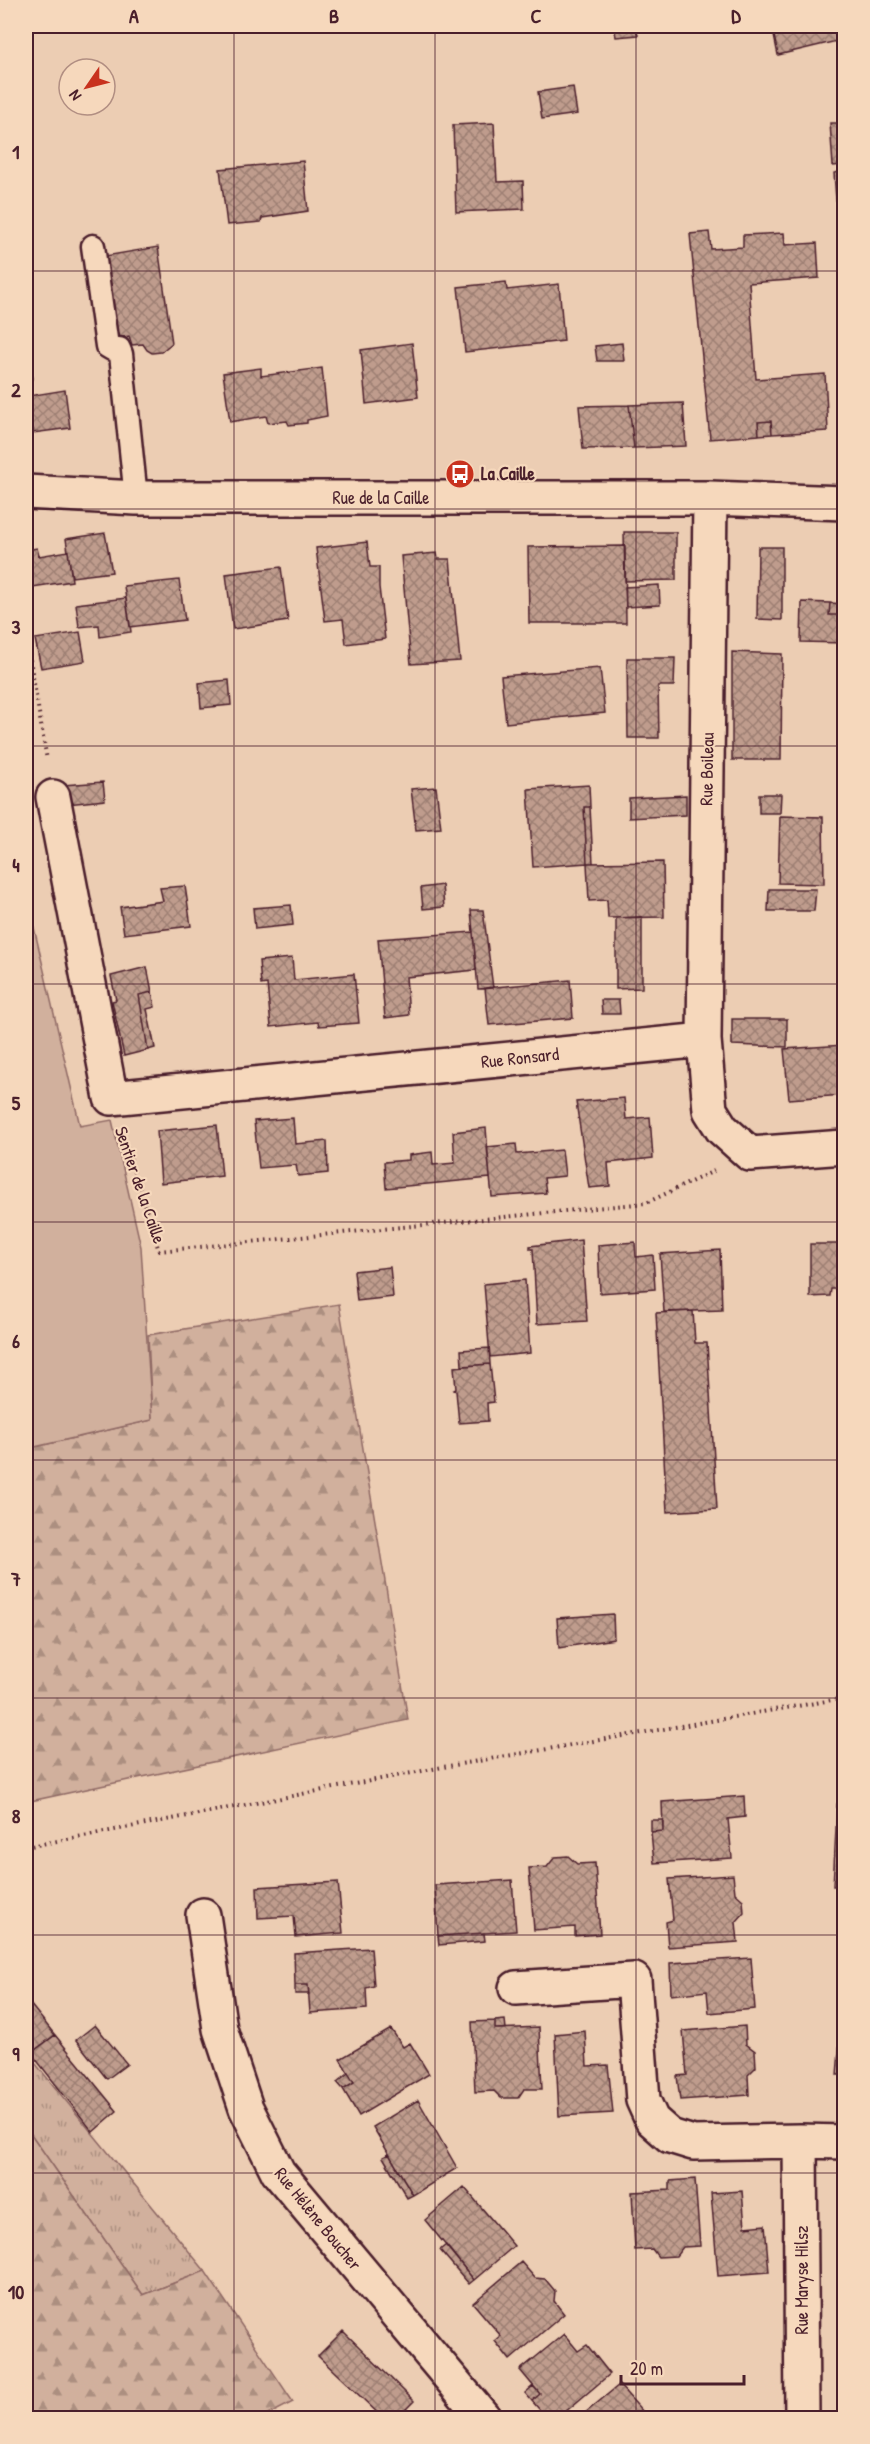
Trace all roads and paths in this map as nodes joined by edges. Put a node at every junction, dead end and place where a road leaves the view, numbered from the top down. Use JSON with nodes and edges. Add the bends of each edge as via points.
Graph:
{"nodes":[{"id":1,"x":93,"y":246,"type":"dead end"},
{"id":2,"x":26,"y":492,"type":"edge"},
{"id":3,"x":136,"y":498,"type":"junction"},
{"id":4,"x":710,"y":498,"type":"junction"},
{"id":5,"x":844,"y":503,"type":"edge"},
{"id":6,"x":26,"y":636,"type":"edge"},
{"id":7,"x":53,"y":796,"type":"joint"},
{"id":8,"x":705,"y":1040,"type":"junction"},
{"id":9,"x":111,"y":1098,"type":"junction"},
{"id":10,"x":844,"y":1147,"type":"edge"},
{"id":11,"x":750,"y":1154,"type":"junction"},
{"id":12,"x":844,"y":1698,"type":"edge"},
{"id":13,"x":26,"y":1847,"type":"edge"},
{"id":14,"x":202,"y":1915,"type":"dead end"},
{"id":15,"x":516,"y":1988,"type":"dead end"},
{"id":16,"x":800,"y":2141,"type":"junction"},
{"id":17,"x":844,"y":2142,"type":"edge"},
{"id":18,"x":484,"y":2418,"type":"edge"},
{"id":19,"x":802,"y":2418,"type":"edge"}],
"edges":[{"from":1,"to":3,"type":"lane","via":[[107,346],[122,354]]},
{"from":2,"to":3,"type":"street","name":"Rue de la Caille"},
{"from":3,"to":4,"type":"street","name":"Rue de la Caille"},
{"from":4,"to":5,"type":"street","name":"Rue de la Caille"},
{"from":4,"to":8,"type":"street","name":"Rue Boileau"},
{"from":6,"to":7,"type":"path"},
{"from":7,"to":9,"type":"street"},
{"from":8,"to":9,"type":"street","name":"Rue Ronsard"},
{"from":8,"to":11,"type":"street","via":[[710,1110],[722,1129]]},
{"from":9,"to":11,"type":"path","name":"Sentier de la Caille","via":[[159,1251],[646,1203]]},
{"from":10,"to":11,"type":"street"},
{"from":12,"to":13,"type":"path"},
{"from":14,"to":18,"type":"street","name":"Rue Hélène Boucher","via":[[220,2029],[246,2108],[278,2172]]},
{"from":15,"to":16,"type":"street","via":[[634,1980],[643,2100],[652,2120],[670,2136],[693,2144]]},
{"from":16,"to":17,"type":"street"},
{"from":16,"to":19,"type":"street","name":"Rue Maryse Hilsz"}]}
